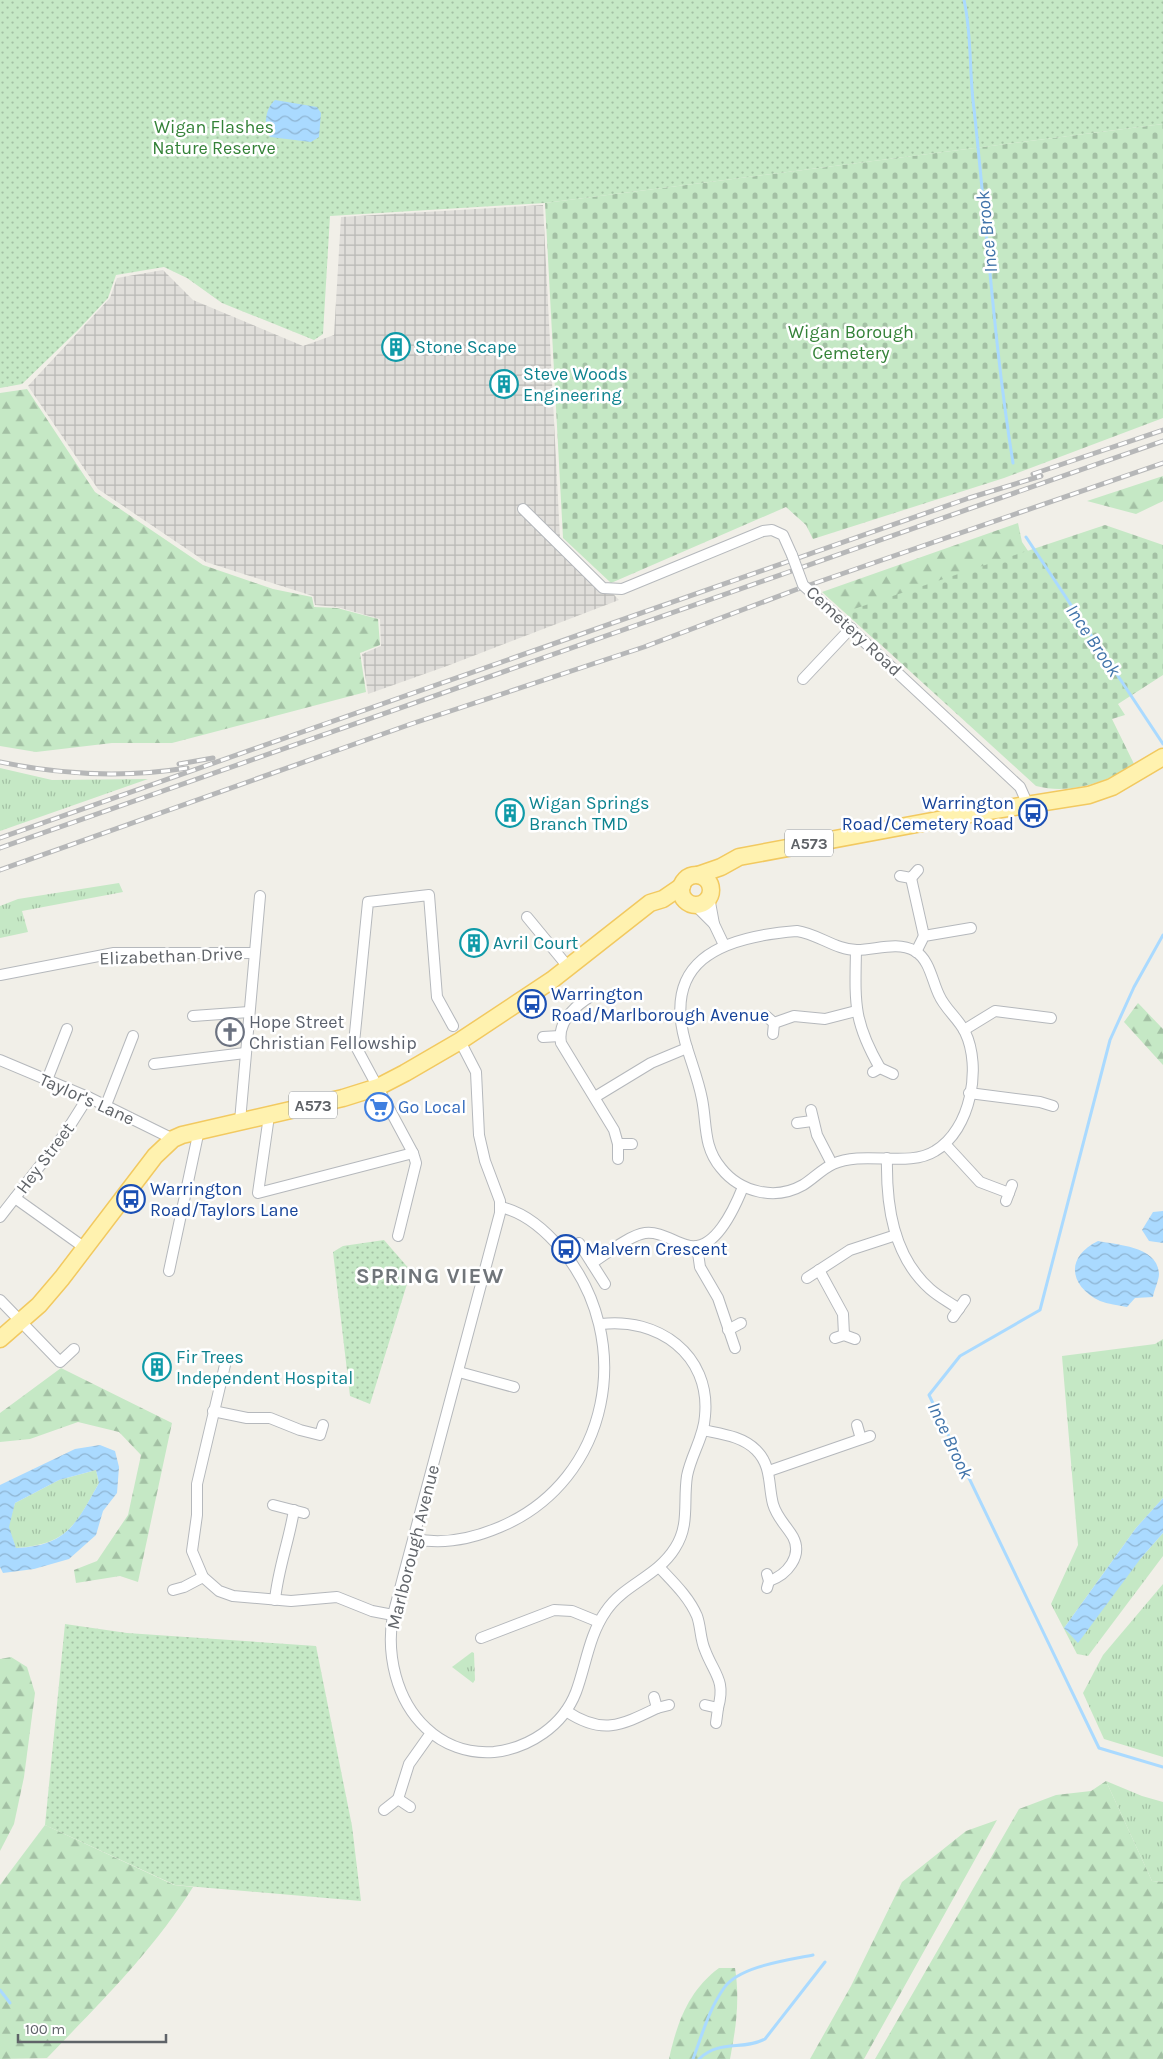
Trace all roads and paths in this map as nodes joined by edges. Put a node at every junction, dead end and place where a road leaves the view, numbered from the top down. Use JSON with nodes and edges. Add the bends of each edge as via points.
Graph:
{"nodes":[{"id":1,"x":523,"y":509,"type":"dead end"},
{"id":2,"x":851,"y":628,"type":"junction"},
{"id":3,"x":803,"y":679,"type":"dead end"},
{"id":4,"x":1163,"y":757,"type":"edge"},
{"id":5,"x":1028,"y":805,"type":"junction"},
{"id":6,"x":721,"y":867,"type":"junction"},
{"id":7,"x":900,"y":876,"type":"dead end"},
{"id":8,"x":696,"y":895,"type":"junction"},
{"id":9,"x":260,"y":896,"type":"dead end"},
{"id":10,"x":527,"y":917,"type":"dead end"},
{"id":11,"x":714,"y":924,"type":"junction"},
{"id":12,"x":970,"y":928,"type":"dead end"},
{"id":13,"x":924,"y":936,"type":"junction"},
{"id":14,"x":724,"y":945,"type":"junction"},
{"id":15,"x":856,"y":950,"type":"junction"},
{"id":16,"x":916,"y":952,"type":"junction"},
{"id":17,"x":254,"y":953,"type":"junction"},
{"id":18,"x":569,"y":968,"type":"junction"},
{"id":19,"x":0,"y":975,"type":"edge"},
{"id":20,"x":593,"y":995,"type":"dead end"},
{"id":21,"x":856,"y":1011,"type":"junction"},
{"id":22,"x":249,"y":1012,"type":"junction"},
{"id":23,"x":193,"y":1016,"type":"dead end"},
{"id":24,"x":1051,"y":1018,"type":"dead end"},
{"id":25,"x":452,"y":1019,"type":"dead end"},
{"id":26,"x":67,"y":1029,"type":"dead end"},
{"id":27,"x":964,"y":1030,"type":"junction"},
{"id":28,"x":773,"y":1034,"type":"dead end"},
{"id":29,"x":133,"y":1036,"type":"dead end"},
{"id":30,"x":560,"y":1036,"type":"junction"},
{"id":31,"x":543,"y":1037,"type":"dead end"},
{"id":32,"x":460,"y":1041,"type":"junction"},
{"id":33,"x":687,"y":1048,"type":"junction"},
{"id":34,"x":245,"y":1053,"type":"junction"},
{"id":35,"x":0,"y":1060,"type":"edge"},
{"id":36,"x":154,"y":1064,"type":"dead end"},
{"id":37,"x":893,"y":1074,"type":"dead end"},
{"id":38,"x":47,"y":1080,"type":"junction"},
{"id":39,"x":378,"y":1087,"type":"junction"},
{"id":40,"x":969,"y":1092,"type":"junction"},
{"id":41,"x":88,"y":1097,"type":"junction"},
{"id":42,"x":595,"y":1097,"type":"junction"},
{"id":43,"x":106,"y":1106,"type":"junction"},
{"id":44,"x":1053,"y":1106,"type":"dead end"},
{"id":45,"x":267,"y":1115,"type":"junction"},
{"id":46,"x":240,"y":1121,"type":"junction"},
{"id":47,"x":797,"y":1123,"type":"dead end"},
{"id":48,"x":199,"y":1130,"type":"junction"},
{"id":49,"x":173,"y":1139,"type":"junction"},
{"id":50,"x":618,"y":1144,"type":"junction"},
{"id":51,"x":632,"y":1144,"type":"dead end"},
{"id":52,"x":945,"y":1144,"type":"junction"},
{"id":53,"x":413,"y":1153,"type":"junction"},
{"id":54,"x":887,"y":1158,"type":"junction"},
{"id":55,"x":618,"y":1159,"type":"dead end"},
{"id":56,"x":832,"y":1164,"type":"junction"},
{"id":57,"x":743,"y":1187,"type":"junction"},
{"id":58,"x":1009,"y":1193,"type":"dead end"},
{"id":59,"x":15,"y":1198,"type":"junction"},
{"id":60,"x":500,"y":1207,"type":"junction"},
{"id":61,"x":0,"y":1217,"type":"edge"},
{"id":62,"x":896,"y":1235,"type":"junction"},
{"id":63,"x":398,"y":1236,"type":"dead end"},
{"id":64,"x":579,"y":1243,"type":"dead end"},
{"id":65,"x":696,"y":1246,"type":"junction"},
{"id":66,"x":85,"y":1248,"type":"junction"},
{"id":67,"x":592,"y":1263,"type":"junction"},
{"id":68,"x":819,"y":1270,"type":"junction"},
{"id":69,"x":169,"y":1271,"type":"dead end"},
{"id":70,"x":807,"y":1278,"type":"dead end"},
{"id":71,"x":605,"y":1284,"type":"dead end"},
{"id":72,"x":0,"y":1300,"type":"edge"},
{"id":73,"x":965,"y":1300,"type":"dead end"},
{"id":74,"x":21,"y":1322,"type":"junction"},
{"id":75,"x":741,"y":1323,"type":"dead end"},
{"id":76,"x":601,"y":1324,"type":"junction"},
{"id":77,"x":728,"y":1330,"type":"junction"},
{"id":78,"x":0,"y":1339,"type":"edge"},
{"id":79,"x":855,"y":1339,"type":"dead end"},
{"id":80,"x":735,"y":1348,"type":"dead end"},
{"id":81,"x":74,"y":1349,"type":"dead end"},
{"id":82,"x":225,"y":1365,"type":"dead end"},
{"id":83,"x":459,"y":1372,"type":"junction"},
{"id":84,"x":514,"y":1387,"type":"dead end"},
{"id":85,"x":213,"y":1411,"type":"junction"},
{"id":86,"x":857,"y":1425,"type":"dead end"},
{"id":87,"x":703,"y":1430,"type":"junction"},
{"id":88,"x":321,"y":1435,"type":"dead end"},
{"id":89,"x":768,"y":1471,"type":"junction"},
{"id":90,"x":273,"y":1505,"type":"dead end"},
{"id":91,"x":415,"y":1539,"type":"junction"},
{"id":92,"x":659,"y":1567,"type":"junction"},
{"id":93,"x":203,"y":1577,"type":"junction"},
{"id":94,"x":768,"y":1581,"type":"dead end"},
{"id":95,"x":173,"y":1590,"type":"dead end"},
{"id":96,"x":275,"y":1600,"type":"junction"},
{"id":97,"x":393,"y":1615,"type":"junction"},
{"id":98,"x":599,"y":1622,"type":"junction"},
{"id":99,"x":481,"y":1638,"type":"dead end"},
{"id":100,"x":654,"y":1697,"type":"dead end"},
{"id":101,"x":669,"y":1705,"type":"dead end"},
{"id":102,"x":705,"y":1705,"type":"dead end"},
{"id":103,"x":657,"y":1708,"type":"junction"},
{"id":104,"x":718,"y":1708,"type":"junction"},
{"id":105,"x":566,"y":1711,"type":"junction"},
{"id":106,"x":716,"y":1723,"type":"dead end"},
{"id":107,"x":431,"y":1733,"type":"junction"},
{"id":108,"x":398,"y":1799,"type":"junction"},
{"id":109,"x":410,"y":1807,"type":"dead end"},
{"id":110,"x":384,"y":1810,"type":"dead end"}],
"edges":[{"from":1,"to":2,"type":"street","name":"Cemetery Road","bridge":true,"via":[[603,588],[612,590],[622,590],[772,530],[783,535],[803,585]]},
{"from":2,"to":3,"type":"street"},
{"from":2,"to":5,"type":"street","name":"Cemetery Road","via":[[1020,787]]},
{"from":4,"to":5,"type":"main road","number":"A573","via":[[1112,787]]},
{"from":5,"to":6,"type":"main road","number":"A573","via":[[739,857]]},
{"from":6,"to":8,"type":"main road"},
{"from":6,"to":8,"type":"main road","number":"A573","via":[[690,876]]},
{"from":7,"to":13,"type":"street","via":[[914,874]]},
{"from":8,"to":11,"type":"street"},
{"from":8,"to":11,"type":"street"},
{"from":8,"to":18,"type":"main road","number":"A573","via":[[650,903]]},
{"from":9,"to":17,"type":"street"},
{"from":10,"to":18,"type":"street"},
{"from":11,"to":14,"type":"street"},
{"from":12,"to":13,"type":"street"},
{"from":13,"to":16,"type":"street"},
{"from":14,"to":15,"type":"street","via":[[769,933],[797,931]]},
{"from":14,"to":33,"type":"street","via":[[697,963],[684,986],[680,1016]]},
{"from":15,"to":16,"type":"street","via":[[894,947]]},
{"from":15,"to":21,"type":"street"},
{"from":16,"to":27,"type":"street","via":[[928,966],[939,996]]},
{"from":17,"to":19,"type":"street","name":"Elizabethan Drive","via":[[114,953]]},
{"from":17,"to":22,"type":"street"},
{"from":18,"to":32,"type":"main road","number":"A573"},
{"from":20,"to":30,"type":"street","via":[[578,998]]},
{"from":21,"to":28,"type":"street","via":[[825,1019],[794,1016],[770,1019]]},
{"from":21,"to":37,"type":"street","via":[[877,1070]]},
{"from":22,"to":23,"type":"street"},
{"from":22,"to":34,"type":"street"},
{"from":24,"to":27,"type":"street","via":[[1039,1011],[995,1011]]},
{"from":25,"to":39,"type":"street","via":[[437,997],[429,896],[368,902],[354,1043]]},
{"from":26,"to":38,"type":"street"},
{"from":27,"to":40,"type":"street","via":[[972,1061]]},
{"from":29,"to":43,"type":"street"},
{"from":30,"to":31,"type":"street"},
{"from":30,"to":42,"type":"street","via":[[561,1043]]},
{"from":32,"to":39,"type":"main road","number":"A573"},
{"from":32,"to":60,"type":"street","name":"Marlborough Avenue","via":[[476,1072],[479,1135]]},
{"from":33,"to":42,"type":"street","via":[[651,1063]]},
{"from":33,"to":57,"type":"street","via":[[703,1102],[709,1148],[721,1169]]},
{"from":34,"to":36,"type":"street"},
{"from":34,"to":46,"type":"street"},
{"from":35,"to":38,"type":"street","name":"Taylor's Lane"},
{"from":38,"to":41,"type":"street","name":"Taylor's Lane"},
{"from":39,"to":45,"type":"main road","number":"A573"},
{"from":39,"to":53,"type":"street"},
{"from":40,"to":44,"type":"street","via":[[1041,1098]]},
{"from":40,"to":52,"type":"street","via":[[961,1122]]},
{"from":41,"to":43,"type":"street","name":"Taylor's Lane"},
{"from":41,"to":59,"type":"street","name":"Hey Street"},
{"from":42,"to":50,"type":"street","via":[[614,1130]]},
{"from":43,"to":49,"type":"street","name":"Taylor's Lane"},
{"from":45,"to":46,"type":"main road","number":"A573"},
{"from":45,"to":53,"type":"street","via":[[258,1193]]},
{"from":46,"to":48,"type":"main road","number":"A573"},
{"from":47,"to":56,"type":"street","via":[[811,1116]]},
{"from":48,"to":49,"type":"main road","number":"A573"},
{"from":48,"to":69,"type":"street"},
{"from":49,"to":66,"type":"main road","number":"A573","via":[[154,1156]]},
{"from":50,"to":51,"type":"street"},
{"from":50,"to":55,"type":"street"},
{"from":52,"to":54,"type":"street","via":[[926,1155]]},
{"from":52,"to":58,"type":"street","via":[[980,1182]]},
{"from":53,"to":63,"type":"street","via":[[415,1171]]},
{"from":54,"to":56,"type":"street","via":[[857,1158]]},
{"from":54,"to":62,"type":"street","via":[[888,1195]]},
{"from":56,"to":57,"type":"street","via":[[788,1191],[775,1193]]},
{"from":57,"to":65,"type":"street","via":[[733,1212],[723,1226],[707,1241]]},
{"from":59,"to":61,"type":"street","name":"Hey Street"},
{"from":59,"to":66,"type":"street"},
{"from":60,"to":76,"type":"street","via":[[528,1219],[555,1242],[587,1285]]},
{"from":60,"to":83,"type":"street","name":"Marlborough Avenue"},
{"from":62,"to":68,"type":"street","via":[[850,1250]]},
{"from":62,"to":73,"type":"street","via":[[912,1270],[931,1290],[956,1313]]},
{"from":64,"to":67,"type":"street"},
{"from":65,"to":67,"type":"street","via":[[647,1232]]},
{"from":65,"to":77,"type":"street","via":[[700,1267],[718,1298]]},
{"from":66,"to":74,"type":"main road","number":"A573","via":[[51,1292]]},
{"from":67,"to":71,"type":"street"},
{"from":68,"to":70,"type":"street"},
{"from":68,"to":79,"type":"street","via":[[843,1314],[839,1337]]},
{"from":72,"to":74,"type":"street"},
{"from":74,"to":78,"type":"main road","number":"A573"},
{"from":74,"to":81,"type":"street","via":[[60,1362]]},
{"from":75,"to":77,"type":"street"},
{"from":76,"to":87,"type":"street","name":"Marlborough Avenue","via":[[644,1326],[670,1339],[686,1353],[698,1371],[705,1394]]},
{"from":76,"to":91,"type":"street","via":[[605,1361],[603,1394],[588,1444],[573,1469],[544,1501],[509,1523],[454,1541]]},
{"from":77,"to":80,"type":"street"},
{"from":82,"to":85,"type":"street"},
{"from":83,"to":84,"type":"street"},
{"from":83,"to":91,"type":"street","name":"Marlborough Avenue"},
{"from":85,"to":88,"type":"street","via":[[247,1418],[270,1418]]},
{"from":85,"to":93,"type":"street","via":[[196,1484],[197,1515],[192,1536],[194,1558]]},
{"from":86,"to":89,"type":"street","via":[[865,1438]]},
{"from":87,"to":89,"type":"street","via":[[749,1444],[762,1456]]},
{"from":87,"to":92,"type":"street","name":"Marlborough Avenue","via":[[687,1478],[684,1529],[675,1548]]},
{"from":89,"to":94,"type":"street","via":[[775,1511],[794,1538],[796,1550],[789,1567],[779,1577]]},
{"from":90,"to":96,"type":"street","via":[[299,1512],[278,1575]]},
{"from":91,"to":97,"type":"street","name":"Marlborough Avenue"},
{"from":92,"to":98,"type":"street","name":"Marlborough Avenue","via":[[618,1596]]},
{"from":92,"to":104,"type":"street","via":[[688,1599],[697,1617],[704,1649],[720,1680]]},
{"from":93,"to":95,"type":"street"},
{"from":93,"to":96,"type":"street","via":[[220,1591],[233,1596]]},
{"from":96,"to":97,"type":"street","via":[[337,1597],[364,1609]]},
{"from":97,"to":107,"type":"street","name":"Marlborough Avenue","via":[[390,1647],[395,1671],[409,1708]]},
{"from":98,"to":99,"type":"street","via":[[572,1611],[554,1610],[494,1638]]},
{"from":98,"to":105,"type":"street","name":"Marlborough Avenue","via":[[576,1693]]},
{"from":100,"to":103,"type":"street"},
{"from":101,"to":103,"type":"street"},
{"from":102,"to":104,"type":"street"},
{"from":103,"to":105,"type":"street","via":[[606,1726],[589,1724]]},
{"from":104,"to":106,"type":"street"},
{"from":105,"to":107,"type":"street","name":"Marlborough Avenue","via":[[541,1735],[498,1751],[463,1749],[447,1744]]},
{"from":107,"to":108,"type":"street","via":[[408,1764]]},
{"from":108,"to":109,"type":"street"},
{"from":108,"to":110,"type":"street"}]}
